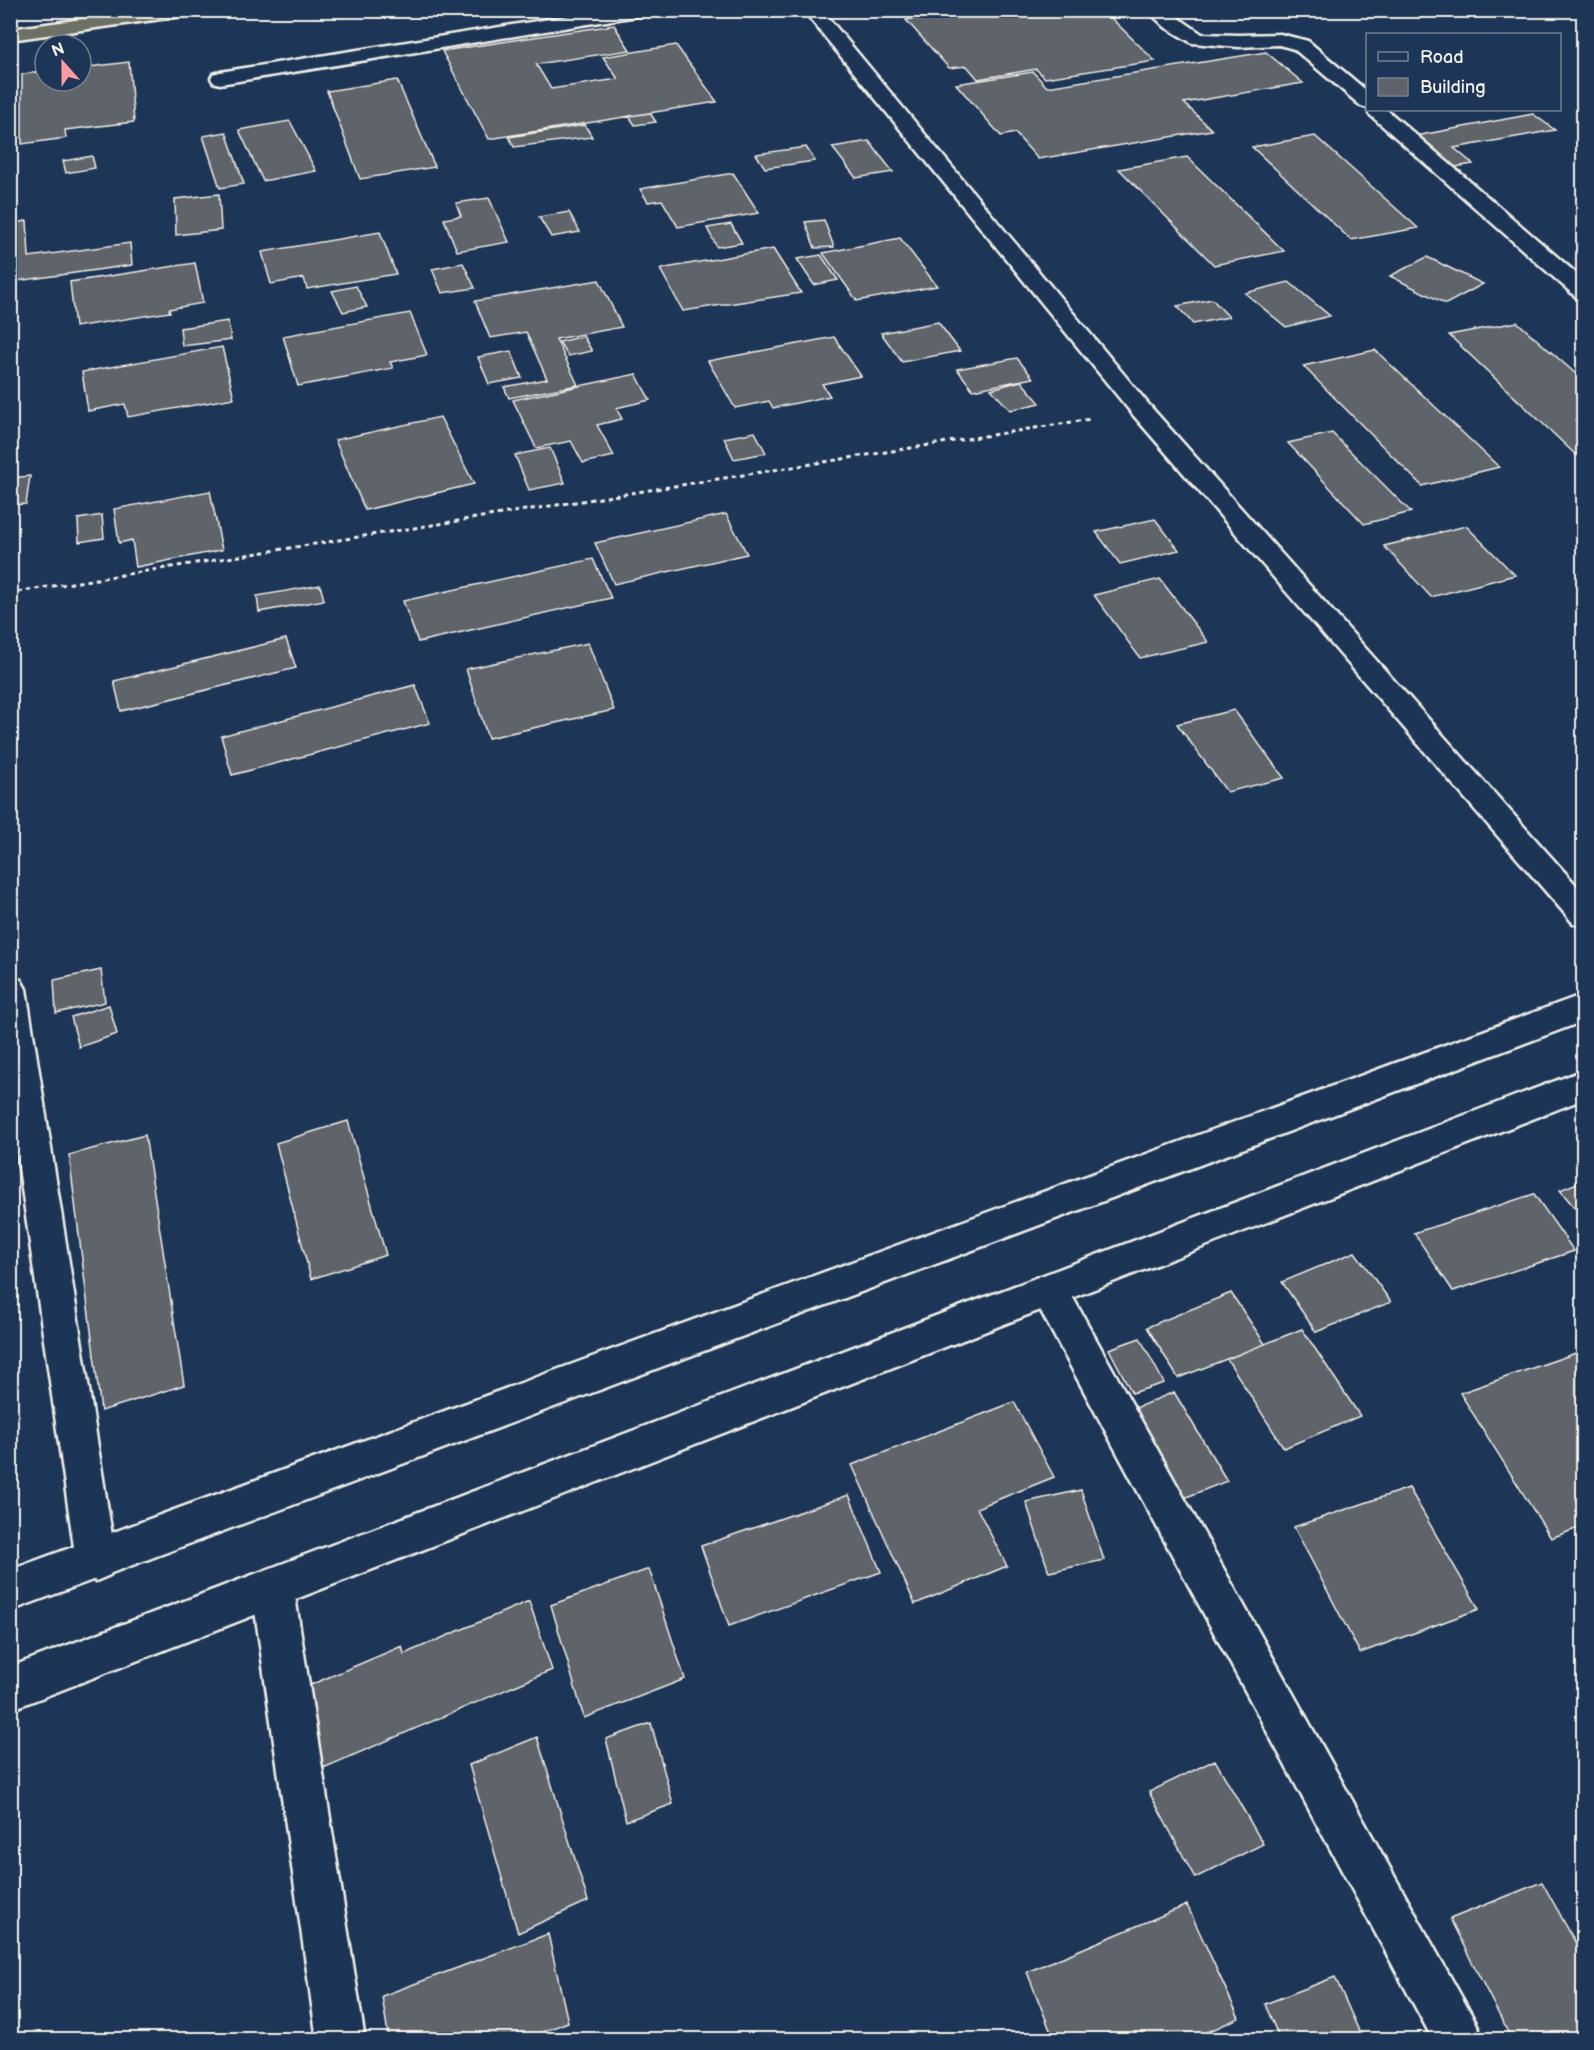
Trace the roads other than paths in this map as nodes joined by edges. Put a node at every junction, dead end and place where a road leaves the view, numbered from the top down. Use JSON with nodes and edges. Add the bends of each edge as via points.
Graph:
{"nodes":[{"id":1,"x":190,"y":10,"type":"edge"},
{"id":2,"x":643,"y":10,"type":"edge"},
{"id":3,"x":812,"y":10,"type":"edge"},
{"id":4,"x":1156,"y":10,"type":"edge"},
{"id":5,"x":10,"y":35,"type":"edge"},
{"id":6,"x":220,"y":78,"type":"dead end"},
{"id":7,"x":1366,"y":100,"type":"edge"},
{"id":8,"x":1377,"y":111,"type":"edge"},
{"id":9,"x":1584,"y":292,"type":"edge"},
{"id":10,"x":1584,"y":915,"type":"edge"},
{"id":11,"x":10,"y":989,"type":"edge"},
{"id":12,"x":1584,"y":1007,"type":"edge"},
{"id":13,"x":1584,"y":1084,"type":"edge"},
{"id":14,"x":1049,"y":1290,"type":"junction"},
{"id":15,"x":96,"y":1561,"type":"junction"},
{"id":16,"x":273,"y":1590,"type":"junction"},
{"id":17,"x":10,"y":1591,"type":"edge"},
{"id":18,"x":10,"y":1689,"type":"edge"},
{"id":19,"x":341,"y":2040,"type":"edge"},
{"id":20,"x":1459,"y":2040,"type":"edge"}],
"edges":[{"from":1,"to":5,"type":"highway"},
{"from":2,"to":6,"type":"street"},
{"from":3,"to":10,"type":"street","via":[[1142,411]]},
{"from":4,"to":7,"type":"street","via":[[1198,39],[1280,39],[1301,45]]},
{"from":8,"to":9,"type":"street"},
{"from":11,"to":15,"type":"street"},
{"from":12,"to":15,"type":"street"},
{"from":13,"to":14,"type":"street"},
{"from":14,"to":16,"type":"street"},
{"from":14,"to":20,"type":"street"},
{"from":15,"to":17,"type":"street"},
{"from":16,"to":18,"type":"street"},
{"from":16,"to":19,"type":"street"}]}
